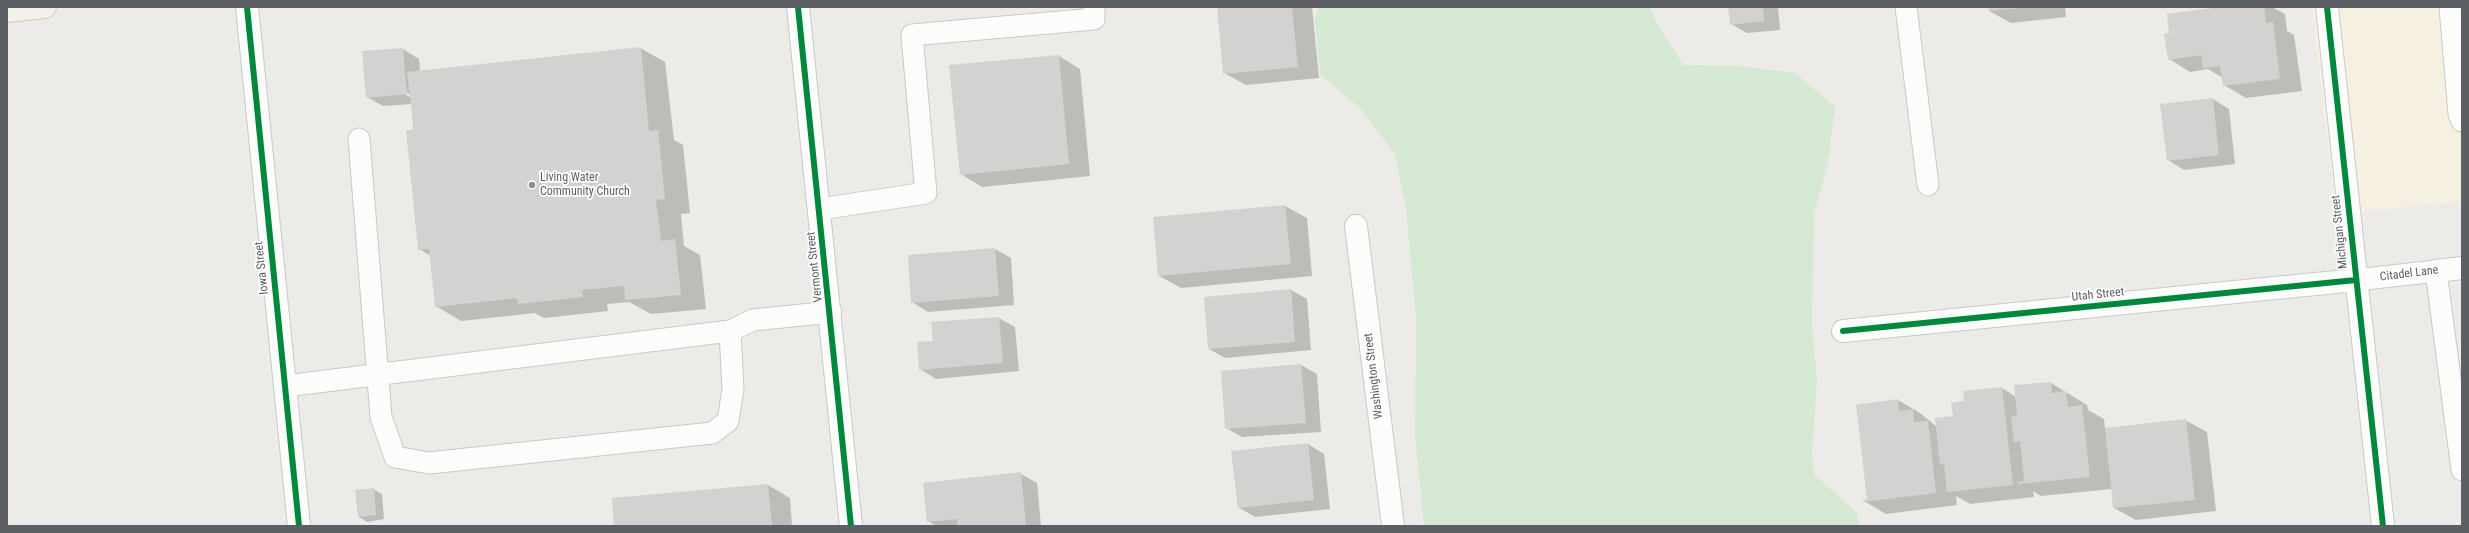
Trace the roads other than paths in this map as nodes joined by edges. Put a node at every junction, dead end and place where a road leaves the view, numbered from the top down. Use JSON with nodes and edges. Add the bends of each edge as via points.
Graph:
{"nodes":[{"id":1,"x":45,"y":7,"type":"edge"},
{"id":2,"x":248,"y":7,"type":"edge"},
{"id":3,"x":798,"y":7,"type":"edge"},
{"id":4,"x":1094,"y":7,"type":"edge"},
{"id":5,"x":1906,"y":7,"type":"edge"},
{"id":6,"x":2327,"y":7,"type":"edge"},
{"id":7,"x":2450,"y":7,"type":"edge"},
{"id":8,"x":7,"y":11,"type":"edge"},
{"id":9,"x":2462,"y":121,"type":"edge"},
{"id":10,"x":359,"y":140,"type":"dead end"},
{"id":11,"x":1928,"y":185,"type":"dead end"},
{"id":12,"x":820,"y":209,"type":"junction"},
{"id":13,"x":1356,"y":226,"type":"dead end"},
{"id":14,"x":2462,"y":268,"type":"edge"},
{"id":15,"x":2436,"y":271,"type":"junction"},
{"id":16,"x":2356,"y":280,"type":"junction"},
{"id":17,"x":831,"y":312,"type":"junction"},
{"id":18,"x":1843,"y":330,"type":"dead end"},
{"id":19,"x":730,"y":331,"type":"junction"},
{"id":20,"x":378,"y":376,"type":"junction"},
{"id":21,"x":285,"y":386,"type":"junction"},
{"id":22,"x":2462,"y":470,"type":"edge"},
{"id":23,"x":299,"y":526,"type":"edge"},
{"id":24,"x":852,"y":526,"type":"edge"},
{"id":25,"x":1393,"y":526,"type":"edge"},
{"id":26,"x":2383,"y":526,"type":"edge"}],
"edges":[{"from":1,"to":8,"type":"main road"},
{"from":2,"to":21,"type":"street","name":"Iowa Street"},
{"from":3,"to":12,"type":"street","name":"Vermont Street"},
{"from":4,"to":12,"type":"lane","via":[[1094,20],[912,35],[926,193]]},
{"from":5,"to":11,"type":"lane"},
{"from":6,"to":16,"type":"street","name":"Michigan Street"},
{"from":7,"to":9,"type":"lane","via":[[2459,114]]},
{"from":10,"to":20,"type":"lane"},
{"from":12,"to":17,"type":"street","name":"Vermont Street"},
{"from":13,"to":25,"type":"street","name":"Washington Street"},
{"from":14,"to":15,"type":"street","name":"Citadel Lane"},
{"from":15,"to":16,"type":"lane","name":"Citadel Lane"},
{"from":15,"to":22,"type":"lane"},
{"from":16,"to":18,"type":"street","name":"Utah Street"},
{"from":16,"to":26,"type":"street","name":"Michigan Street"},
{"from":17,"to":19,"type":"lane","via":[[754,320]]},
{"from":17,"to":24,"type":"street","name":"Vermont Street"},
{"from":19,"to":20,"type":"lane"},
{"from":19,"to":20,"type":"lane","via":[[733,389],[728,421],[712,434],[429,463],[395,457],[381,416]]},
{"from":20,"to":21,"type":"lane"},
{"from":21,"to":23,"type":"street","name":"Iowa Street"}]}
